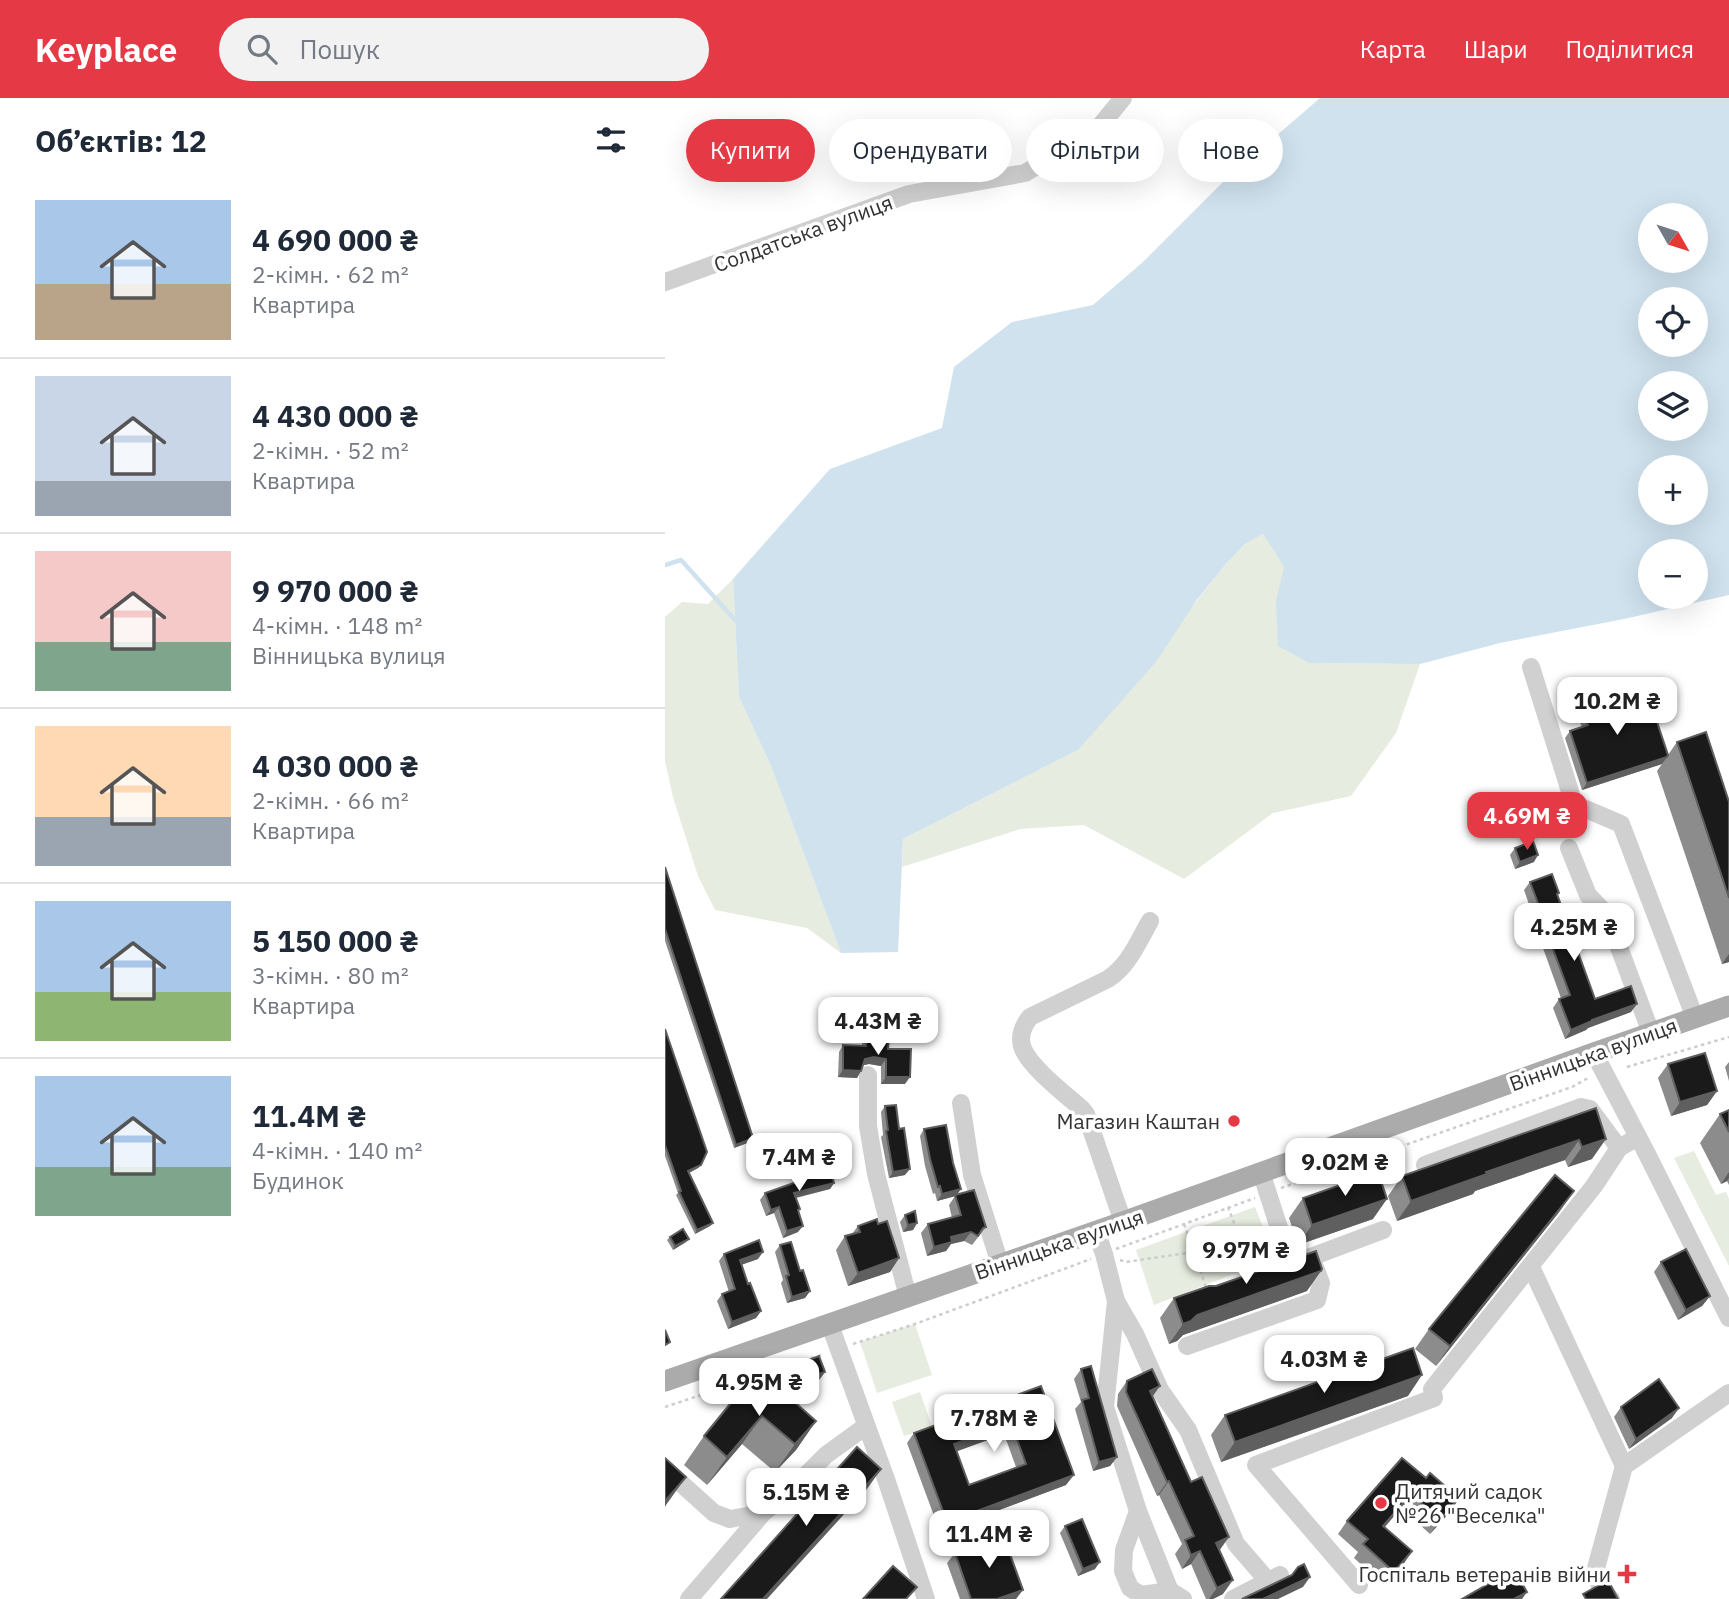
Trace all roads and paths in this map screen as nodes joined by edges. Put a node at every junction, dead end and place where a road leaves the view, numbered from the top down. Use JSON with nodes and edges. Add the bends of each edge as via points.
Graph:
{"nodes":[{"id":1,"x":1123,"y":98,"type":"edge"},
{"id":2,"x":665,"y":282,"type":"edge"},
{"id":3,"x":1531,"y":667,"type":"dead end"},
{"id":4,"x":1569,"y":848,"type":"dead end"},
{"id":5,"x":1150,"y":921,"type":"dead end"},
{"id":6,"x":1729,"y":1006,"type":"edge"},
{"id":7,"x":1695,"y":1018,"type":"junction"},
{"id":8,"x":1651,"y":1033,"type":"junction"},
{"id":9,"x":1729,"y":1037,"type":"edge"},
{"id":10,"x":1594,"y":1053,"type":"junction"},
{"id":11,"x":1627,"y":1067,"type":"dead end"},
{"id":12,"x":868,"y":1075,"type":"dead end"},
{"id":13,"x":1590,"y":1077,"type":"dead end"},
{"id":14,"x":961,"y":1103,"type":"dead end"},
{"id":15,"x":1638,"y":1137,"type":"junction"},
{"id":16,"x":1619,"y":1148,"type":"junction"},
{"id":17,"x":1425,"y":1165,"type":"edge"},
{"id":18,"x":1261,"y":1172,"type":"junction"},
{"id":19,"x":1268,"y":1193,"type":"junction"},
{"id":20,"x":1228,"y":1208,"type":"junction"},
{"id":21,"x":1123,"y":1222,"type":"junction"},
{"id":22,"x":1184,"y":1224,"type":"junction"},
{"id":23,"x":1383,"y":1230,"type":"dead end"},
{"id":24,"x":1096,"y":1231,"type":"junction"},
{"id":25,"x":1193,"y":1252,"type":"junction"},
{"id":26,"x":1104,"y":1254,"type":"junction"},
{"id":27,"x":1246,"y":1256,"type":"junction"},
{"id":28,"x":1311,"y":1257,"type":"junction"},
{"id":29,"x":1286,"y":1263,"type":"junction"},
{"id":30,"x":1000,"y":1264,"type":"junction"},
{"id":31,"x":1531,"y":1267,"type":"junction"},
{"id":32,"x":1254,"y":1275,"type":"joint"},
{"id":33,"x":1207,"y":1292,"type":"edge"},
{"id":34,"x":908,"y":1297,"type":"junction"},
{"id":35,"x":1116,"y":1301,"type":"junction"},
{"id":36,"x":1729,"y":1318,"type":"edge"},
{"id":37,"x":830,"y":1325,"type":"junction"},
{"id":38,"x":1187,"y":1346,"type":"dead end"},
{"id":39,"x":839,"y":1349,"type":"junction"},
{"id":40,"x":665,"y":1381,"type":"edge"},
{"id":41,"x":1729,"y":1393,"type":"edge"},
{"id":42,"x":665,"y":1407,"type":"edge"},
{"id":43,"x":866,"y":1426,"type":"junction"},
{"id":44,"x":1624,"y":1466,"type":"junction"},
{"id":45,"x":665,"y":1469,"type":"edge"},
{"id":46,"x":1138,"y":1511,"type":"junction"},
{"id":47,"x":763,"y":1513,"type":"junction"},
{"id":48,"x":1359,"y":1585,"type":"dead end"},
{"id":49,"x":1177,"y":1595,"type":"edge"},
{"id":50,"x":689,"y":1599,"type":"edge"},
{"id":51,"x":926,"y":1599,"type":"edge"},
{"id":52,"x":1233,"y":1599,"type":"edge"},
{"id":53,"x":1611,"y":1599,"type":"edge"}],
"edges":[{"from":1,"to":2,"type":"street","name":"Солдатська вулиця","via":[[1096,131],[1025,173],[909,194]]},
{"from":3,"to":7,"type":"street","via":[[1574,804],[1621,824]]},
{"from":4,"to":8,"type":"street","via":[[1588,895],[1607,915]]},
{"from":5,"to":21,"type":"street","via":[[1116,974],[1030,1017],[1021,1040],[1042,1074],[1086,1114]]},
{"from":6,"to":7,"type":"main road","name":"Вінницька вулиця"},
{"from":7,"to":8,"type":"main road","name":"Вінницька вулиця"},
{"from":8,"to":10,"type":"main road","name":"Вінницька вулиця"},
{"from":9,"to":11,"type":"path"},
{"from":10,"to":15,"type":"street"},
{"from":10,"to":18,"type":"main road","name":"Вінницька вулиця"},
{"from":12,"to":34,"type":"street","via":[[868,1126],[876,1174]]},
{"from":13,"to":19,"type":"path"},
{"from":14,"to":30,"type":"street","via":[[972,1175]]},
{"from":15,"to":16,"type":"street"},
{"from":15,"to":36,"type":"street"},
{"from":16,"to":17,"type":"street","via":[[1590,1109],[1581,1107]]},
{"from":16,"to":31,"type":"street"},
{"from":18,"to":19,"type":"street"},
{"from":18,"to":21,"type":"main road","name":"Вінницька вулиця"},
{"from":19,"to":20,"type":"path"},
{"from":19,"to":29,"type":"street"},
{"from":20,"to":22,"type":"path"},
{"from":20,"to":27,"type":"path"},
{"from":21,"to":24,"type":"main road","name":"Вінницька вулиця"},
{"from":22,"to":25,"type":"path"},
{"from":22,"to":26,"type":"path"},
{"from":23,"to":28,"type":"street"},
{"from":24,"to":26,"type":"street"},
{"from":24,"to":30,"type":"main road","name":"Вінницька вулиця"},
{"from":25,"to":26,"type":"path","via":[[1126,1262]]},
{"from":25,"to":27,"type":"path"},
{"from":25,"to":33,"type":"path"},
{"from":26,"to":35,"type":"street"},
{"from":26,"to":39,"type":"path"},
{"from":27,"to":29,"type":"path"},
{"from":27,"to":32,"type":"path"},
{"from":28,"to":29,"type":"street"},
{"from":28,"to":38,"type":"street","via":[[1321,1283],[1317,1300]]},
{"from":29,"to":32,"type":"street"},
{"from":30,"to":34,"type":"main road","name":"Вінницька вулиця"},
{"from":31,"to":44,"type":"street"},
{"from":31,"to":48,"type":"street","via":[[1432,1389],[1434,1398],[1256,1465]]},
{"from":34,"to":37,"type":"main road","name":"Вінницька вулиця"},
{"from":35,"to":46,"type":"street","via":[[1105,1406]]},
{"from":35,"to":52,"type":"street","via":[[1160,1390],[1188,1430],[1236,1544],[1274,1578]]},
{"from":37,"to":39,"type":"street"},
{"from":37,"to":40,"type":"main road","name":"Вінницька вулиця"},
{"from":39,"to":42,"type":"path"},
{"from":39,"to":43,"type":"street"},
{"from":41,"to":44,"type":"street"},
{"from":43,"to":47,"type":"street","via":[[826,1455]]},
{"from":43,"to":51,"type":"street"},
{"from":44,"to":53,"type":"street","via":[[1596,1568],[1597,1582]]},
{"from":45,"to":47,"type":"street","via":[[714,1513],[730,1519]]},
{"from":46,"to":49,"type":"street"},
{"from":46,"to":49,"type":"street","via":[[1124,1550],[1123,1571],[1130,1588],[1142,1595]]},
{"from":47,"to":50,"type":"street"}]}
